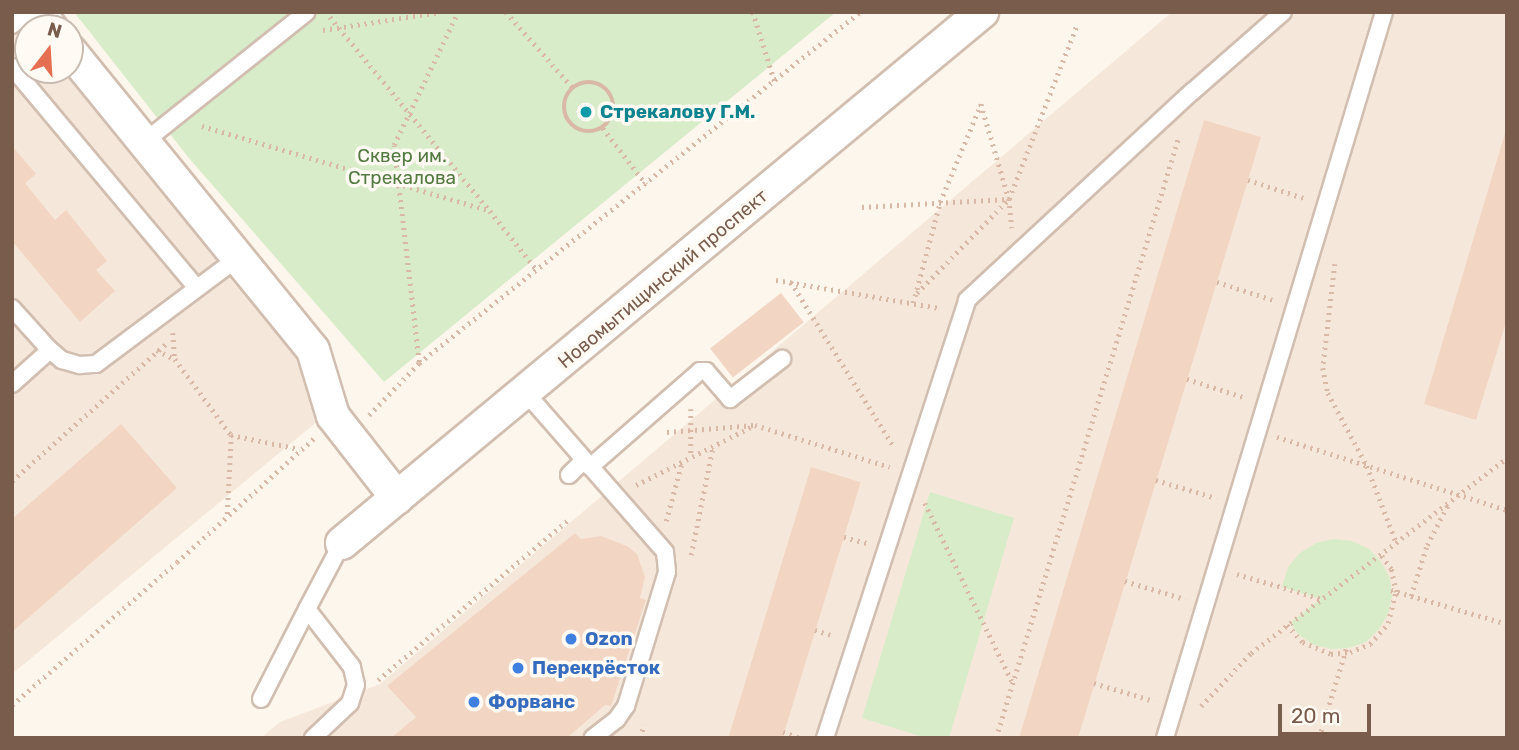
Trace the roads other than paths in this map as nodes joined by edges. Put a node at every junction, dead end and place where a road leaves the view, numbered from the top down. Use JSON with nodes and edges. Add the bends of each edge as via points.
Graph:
{"nodes":[{"id":1,"x":27,"y":12,"type":"edge"},
{"id":2,"x":307,"y":12,"type":"edge"},
{"id":3,"x":982,"y":12,"type":"edge"},
{"id":4,"x":1283,"y":12,"type":"edge"},
{"id":5,"x":1384,"y":12,"type":"edge"},
{"id":6,"x":12,"y":25,"type":"edge"},
{"id":7,"x":12,"y":67,"type":"edge"},
{"id":8,"x":84,"y":68,"type":"edge"},
{"id":9,"x":144,"y":142,"type":"junction"},
{"id":10,"x":239,"y":257,"type":"junction"},
{"id":11,"x":197,"y":288,"type":"junction"},
{"id":12,"x":12,"y":308,"type":"edge"},
{"id":13,"x":50,"y":350,"type":"junction"},
{"id":14,"x":782,"y":359,"type":"dead end"},
{"id":15,"x":12,"y":384,"type":"edge"},
{"id":16,"x":526,"y":393,"type":"junction"},
{"id":17,"x":587,"y":464,"type":"junction"},
{"id":18,"x":569,"y":475,"type":"dead end"},
{"id":19,"x":397,"y":498,"type":"junction"},
{"id":20,"x":342,"y":543,"type":"joint"},
{"id":21,"x":307,"y":609,"type":"junction"},
{"id":22,"x":261,"y":699,"type":"dead end"},
{"id":23,"x":313,"y":738,"type":"edge"},
{"id":24,"x":593,"y":738,"type":"edge"},
{"id":25,"x":825,"y":738,"type":"edge"},
{"id":26,"x":1165,"y":738,"type":"edge"}],
"edges":[{"from":1,"to":6,"type":"lane"},
{"from":2,"to":9,"type":"lane"},
{"from":3,"to":16,"type":"street","name":"Новомытищинский проспект"},
{"from":4,"to":25,"type":"lane","via":[[976,290],[962,312]]},
{"from":5,"to":26,"type":"lane"},
{"from":7,"to":11,"type":"lane"},
{"from":8,"to":9,"type":"street"},
{"from":9,"to":10,"type":"street"},
{"from":10,"to":11,"type":"lane"},
{"from":10,"to":19,"type":"street","via":[[313,350],[333,415]]},
{"from":11,"to":13,"type":"lane","via":[[96,364],[62,360]]},
{"from":12,"to":13,"type":"lane"},
{"from":13,"to":15,"type":"lane"},
{"from":14,"to":17,"type":"lane","via":[[730,398],[700,370]]},
{"from":16,"to":17,"type":"lane"},
{"from":16,"to":19,"type":"street","name":"Новомытищинский проспект"},
{"from":17,"to":18,"type":"lane"},
{"from":17,"to":24,"type":"lane","via":[[662,545],[667,562],[626,706]]},
{"from":19,"to":20,"type":"street","name":"Новомытищинский проспект"},
{"from":20,"to":21,"type":"lane"},
{"from":21,"to":22,"type":"lane"},
{"from":21,"to":23,"type":"lane","via":[[356,663],[350,703]]}]}
